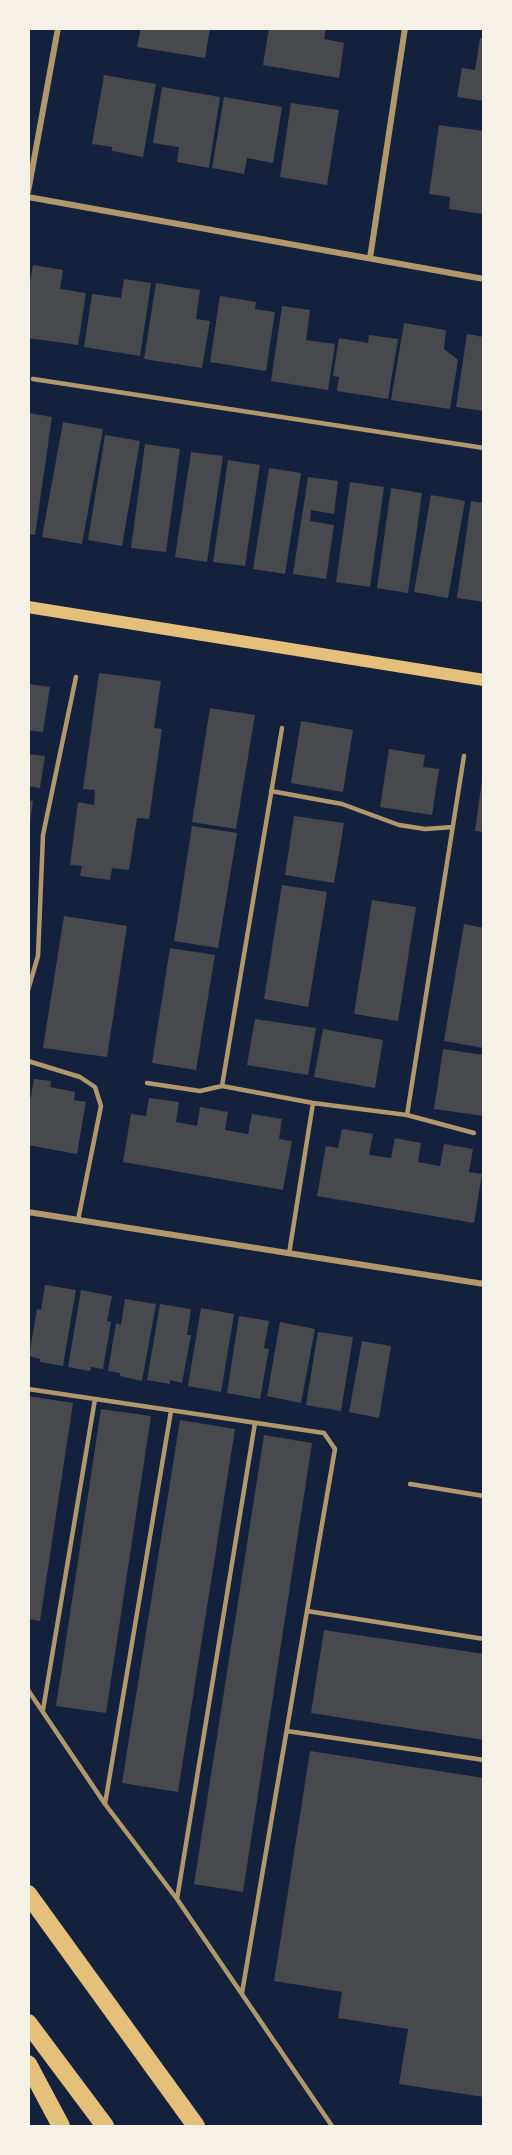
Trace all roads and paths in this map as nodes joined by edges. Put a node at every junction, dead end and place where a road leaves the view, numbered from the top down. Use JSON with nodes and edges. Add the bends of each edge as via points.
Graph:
{"nodes":[{"id":1,"x":58,"y":28,"type":"edge"},
{"id":2,"x":405,"y":28,"type":"edge"},
{"id":3,"x":28,"y":192,"type":"edge"},
{"id":4,"x":28,"y":197,"type":"edge"},
{"id":5,"x":370,"y":258,"type":"junction"},
{"id":6,"x":483,"y":279,"type":"edge"},
{"id":7,"x":33,"y":379,"type":"dead end"},
{"id":8,"x":483,"y":448,"type":"edge"},
{"id":9,"x":28,"y":607,"type":"edge"},
{"id":10,"x":76,"y":677,"type":"dead end"},
{"id":11,"x":483,"y":680,"type":"edge"},
{"id":12,"x":282,"y":728,"type":"dead end"},
{"id":13,"x":464,"y":756,"type":"dead end"},
{"id":14,"x":271,"y":791,"type":"junction"},
{"id":15,"x":453,"y":827,"type":"junction"},
{"id":16,"x":28,"y":990,"type":"edge"},
{"id":17,"x":28,"y":1061,"type":"edge"},
{"id":18,"x":147,"y":1083,"type":"dead end"},
{"id":19,"x":222,"y":1086,"type":"junction"},
{"id":20,"x":313,"y":1103,"type":"junction"},
{"id":21,"x":408,"y":1114,"type":"junction"},
{"id":22,"x":474,"y":1133,"type":"dead end"},
{"id":23,"x":28,"y":1212,"type":"edge"},
{"id":24,"x":78,"y":1220,"type":"junction"},
{"id":25,"x":290,"y":1254,"type":"junction"},
{"id":26,"x":483,"y":1284,"type":"edge"},
{"id":27,"x":28,"y":1389,"type":"edge"},
{"id":28,"x":95,"y":1399,"type":"junction"},
{"id":29,"x":171,"y":1410,"type":"junction"},
{"id":30,"x":255,"y":1423,"type":"junction"},
{"id":31,"x":410,"y":1484,"type":"dead end"},
{"id":32,"x":483,"y":1496,"type":"edge"},
{"id":33,"x":307,"y":1611,"type":"junction"},
{"id":34,"x":483,"y":1639,"type":"edge"},
{"id":35,"x":28,"y":1690,"type":"edge"},
{"id":36,"x":43,"y":1711,"type":"junction"},
{"id":37,"x":287,"y":1731,"type":"junction"},
{"id":38,"x":483,"y":1760,"type":"edge"},
{"id":39,"x":105,"y":1804,"type":"junction"},
{"id":40,"x":28,"y":1894,"type":"edge"},
{"id":41,"x":177,"y":1899,"type":"junction"},
{"id":42,"x":242,"y":1994,"type":"junction"},
{"id":43,"x":28,"y":2023,"type":"edge"},
{"id":44,"x":28,"y":2064,"type":"edge"},
{"id":45,"x":61,"y":2127,"type":"edge"},
{"id":46,"x":105,"y":2127,"type":"edge"},
{"id":47,"x":196,"y":2127,"type":"edge"},
{"id":48,"x":332,"y":2127,"type":"edge"}],
"edges":[{"from":1,"to":3,"type":"street"},
{"from":2,"to":5,"type":"street"},
{"from":4,"to":5,"type":"street"},
{"from":5,"to":6,"type":"street"},
{"from":7,"to":8,"type":"lane"},
{"from":9,"to":11,"type":"main road"},
{"from":10,"to":16,"type":"lane","via":[[43,836],[38,956]]},
{"from":12,"to":14,"type":"lane"},
{"from":13,"to":15,"type":"lane"},
{"from":14,"to":15,"type":"lane","via":[[342,804],[399,825],[425,829]]},
{"from":14,"to":19,"type":"lane"},
{"from":15,"to":21,"type":"lane"},
{"from":17,"to":24,"type":"lane","via":[[80,1077],[95,1087],[101,1106]]},
{"from":18,"to":19,"type":"lane","via":[[200,1091]]},
{"from":19,"to":20,"type":"lane"},
{"from":20,"to":21,"type":"lane"},
{"from":20,"to":25,"type":"lane"},
{"from":21,"to":22,"type":"lane"},
{"from":23,"to":24,"type":"street"},
{"from":24,"to":25,"type":"street"},
{"from":25,"to":26,"type":"street"},
{"from":27,"to":28,"type":"lane"},
{"from":28,"to":29,"type":"lane"},
{"from":28,"to":36,"type":"lane"},
{"from":29,"to":30,"type":"lane"},
{"from":29,"to":39,"type":"lane"},
{"from":30,"to":33,"type":"lane","via":[[324,1433],[335,1449]]},
{"from":30,"to":41,"type":"lane"},
{"from":31,"to":32,"type":"lane"},
{"from":33,"to":34,"type":"lane"},
{"from":33,"to":37,"type":"lane"},
{"from":35,"to":36,"type":"lane"},
{"from":36,"to":39,"type":"lane"},
{"from":37,"to":38,"type":"lane"},
{"from":37,"to":42,"type":"lane"},
{"from":39,"to":41,"type":"lane"},
{"from":40,"to":47,"type":"highway"},
{"from":41,"to":42,"type":"lane"},
{"from":42,"to":48,"type":"lane"},
{"from":43,"to":46,"type":"highway"},
{"from":44,"to":45,"type":"highway"}]}
